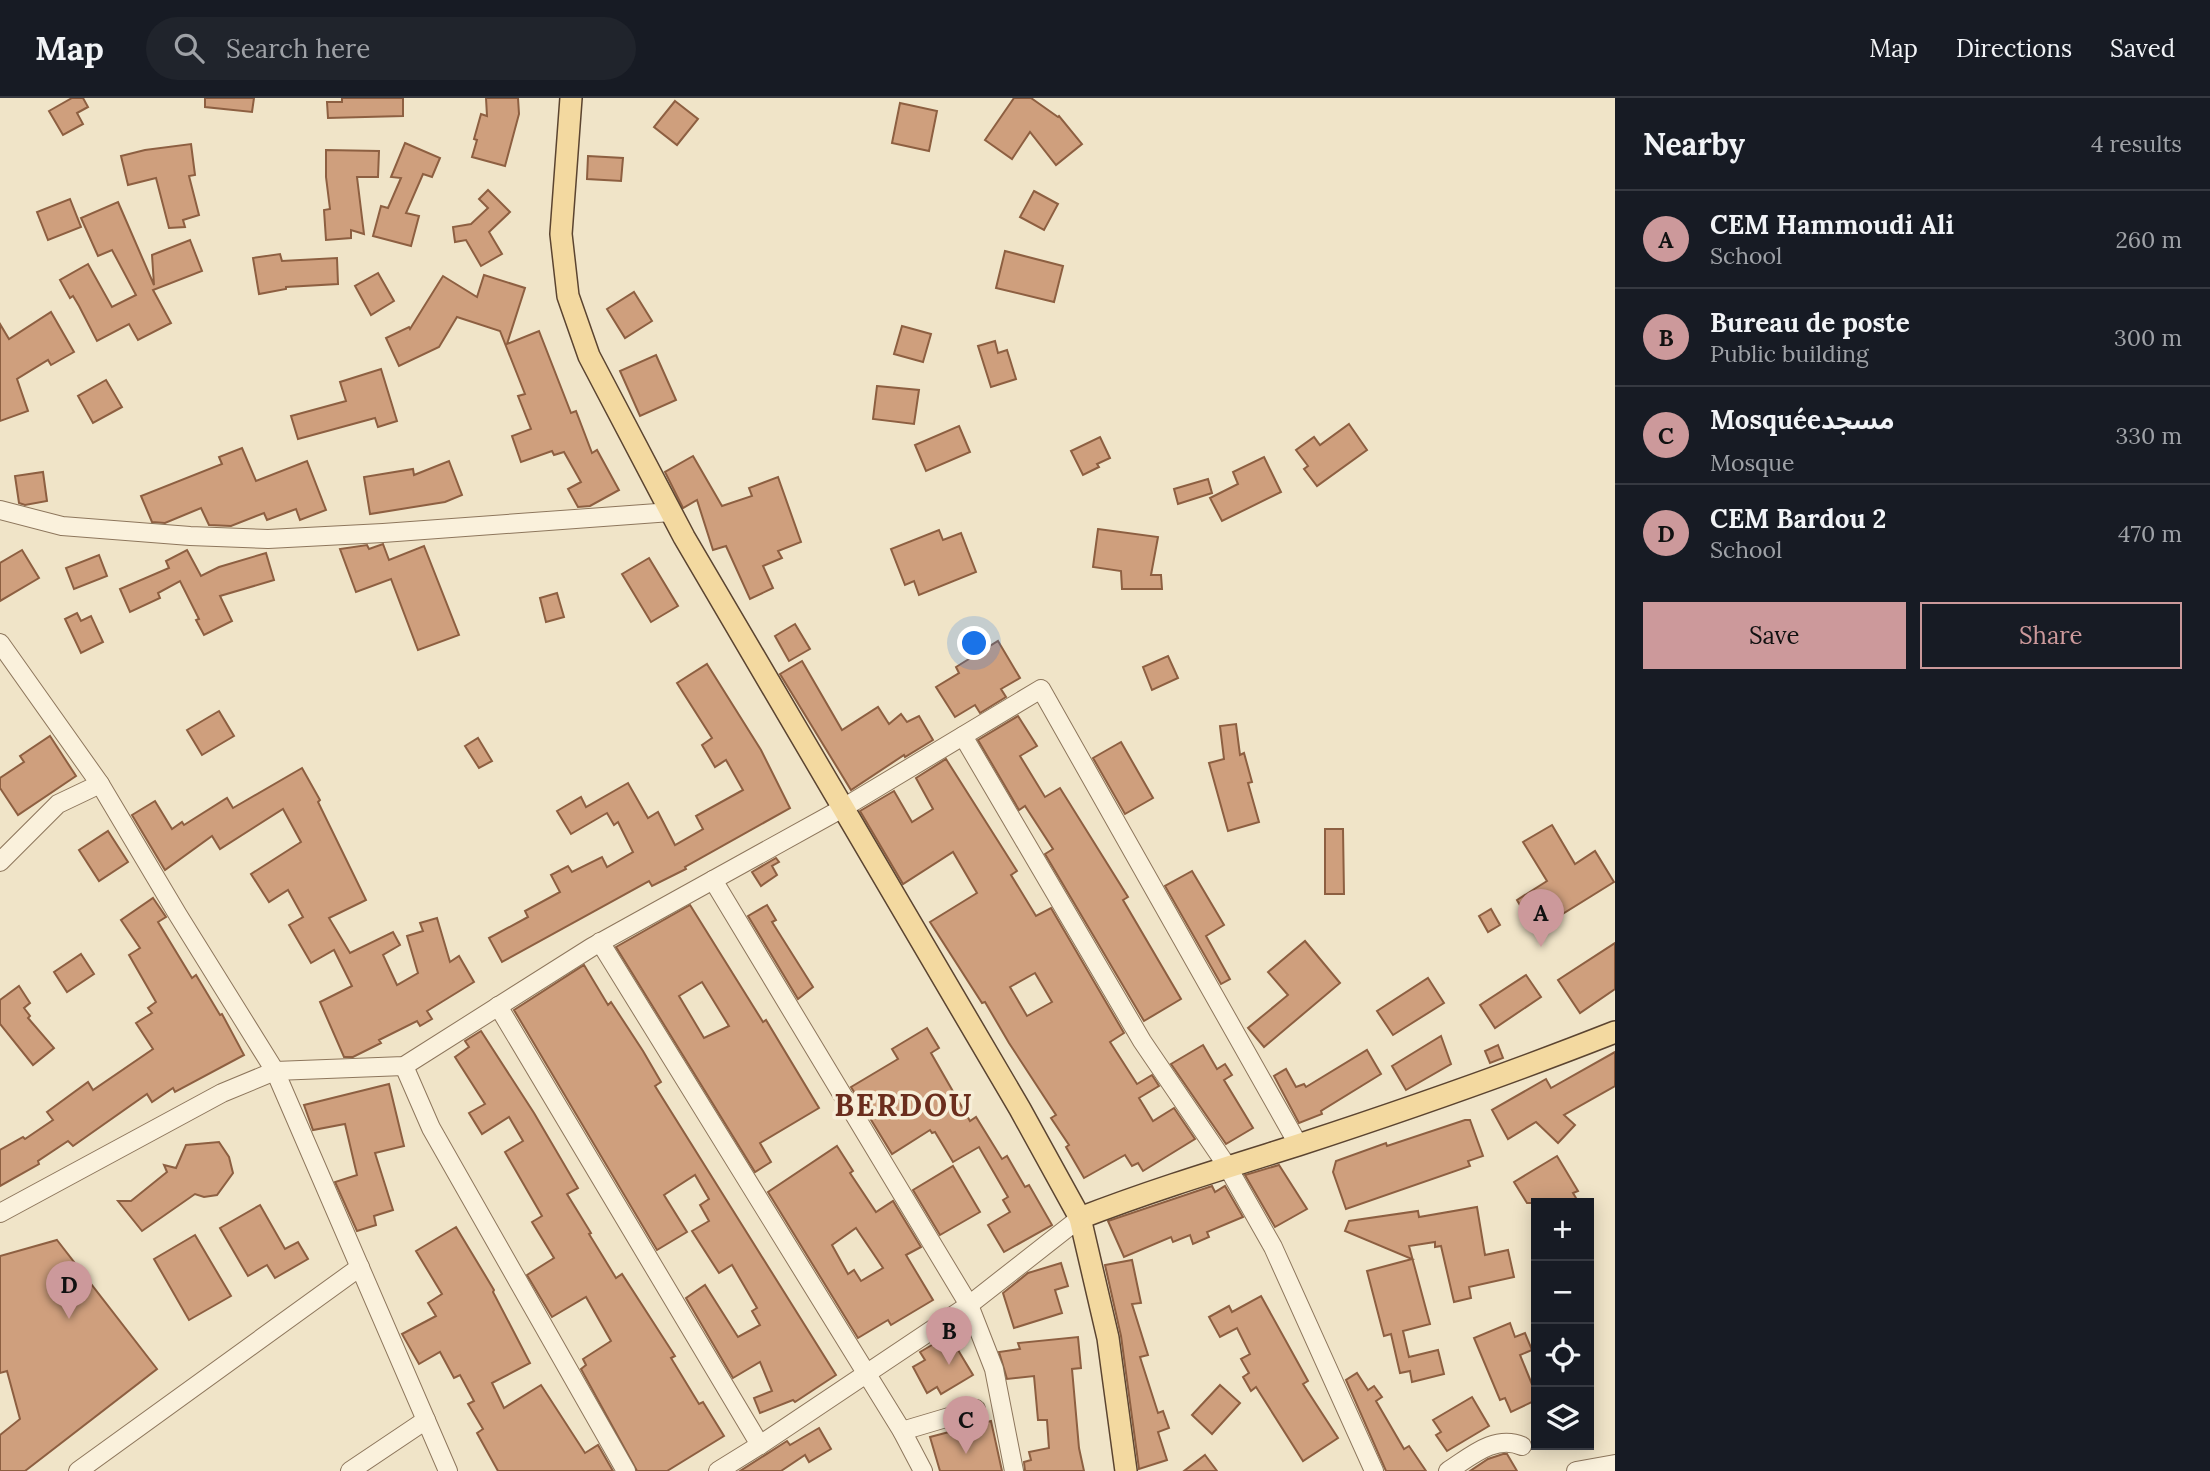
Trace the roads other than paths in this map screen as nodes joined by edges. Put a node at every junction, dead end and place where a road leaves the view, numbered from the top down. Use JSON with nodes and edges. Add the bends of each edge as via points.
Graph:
{"nodes":[{"id":1,"x":571,"y":98,"type":"edge"},
{"id":2,"x":0,"y":510,"type":"edge"},
{"id":3,"x":671,"y":512,"type":"junction"},
{"id":4,"x":0,"y":643,"type":"edge"},
{"id":5,"x":963,"y":736,"type":"junction"},
{"id":6,"x":100,"y":784,"type":"junction"},
{"id":7,"x":843,"y":808,"type":"junction"},
{"id":8,"x":0,"y":862,"type":"edge"},
{"id":9,"x":713,"y":880,"type":"junction"},
{"id":10,"x":600,"y":942,"type":"junction"},
{"id":11,"x":498,"y":1006,"type":"junction"},
{"id":12,"x":1615,"y":1032,"type":"edge"},
{"id":13,"x":404,"y":1066,"type":"junction"},
{"id":14,"x":275,"y":1071,"type":"junction"},
{"id":15,"x":1298,"y":1144,"type":"junction"},
{"id":16,"x":1227,"y":1166,"type":"junction"},
{"id":17,"x":0,"y":1213,"type":"edge"},
{"id":18,"x":1080,"y":1218,"type":"junction"},
{"id":19,"x":360,"y":1267,"type":"junction"},
{"id":20,"x":969,"y":1305,"type":"junction"},
{"id":21,"x":867,"y":1374,"type":"junction"},
{"id":22,"x":976,"y":1409,"type":"dead end"},
{"id":23,"x":426,"y":1420,"type":"junction"},
{"id":24,"x":902,"y":1432,"type":"junction"},
{"id":25,"x":760,"y":1445,"type":"junction"},
{"id":26,"x":1522,"y":1446,"type":"dead end"},
{"id":27,"x":1615,"y":1464,"type":"edge"},
{"id":28,"x":78,"y":1471,"type":"edge"},
{"id":29,"x":350,"y":1471,"type":"edge"},
{"id":30,"x":448,"y":1471,"type":"edge"},
{"id":31,"x":626,"y":1471,"type":"edge"},
{"id":32,"x":718,"y":1471,"type":"edge"},
{"id":33,"x":923,"y":1471,"type":"edge"},
{"id":34,"x":1014,"y":1471,"type":"edge"},
{"id":35,"x":1126,"y":1471,"type":"edge"},
{"id":36,"x":1374,"y":1471,"type":"edge"},
{"id":37,"x":1448,"y":1471,"type":"edge"},
{"id":38,"x":1576,"y":1471,"type":"edge"}],
"edges":[{"from":1,"to":3,"type":"main road","via":[[561,234],[568,296],[589,356]]},
{"from":2,"to":3,"type":"street","via":[[62,526],[268,539]]},
{"from":3,"to":7,"type":"main road"},
{"from":4,"to":6,"type":"street"},
{"from":5,"to":7,"type":"street"},
{"from":5,"to":15,"type":"street","via":[[1041,689]]},
{"from":5,"to":16,"type":"street","via":[[1142,1041]]},
{"from":6,"to":8,"type":"street","via":[[58,804]]},
{"from":6,"to":14,"type":"street"},
{"from":7,"to":9,"type":"street"},
{"from":7,"to":18,"type":"main road"},
{"from":9,"to":10,"type":"street"},
{"from":9,"to":20,"type":"street"},
{"from":10,"to":11,"type":"street"},
{"from":10,"to":21,"type":"street"},
{"from":11,"to":13,"type":"street"},
{"from":11,"to":25,"type":"street"},
{"from":12,"to":15,"type":"main road"},
{"from":13,"to":14,"type":"street"},
{"from":13,"to":31,"type":"street","via":[[431,1128]]},
{"from":14,"to":17,"type":"street","via":[[222,1093]]},
{"from":14,"to":19,"type":"street"},
{"from":15,"to":16,"type":"main road"},
{"from":16,"to":18,"type":"main road"},
{"from":16,"to":36,"type":"street","via":[[1273,1247]]},
{"from":18,"to":20,"type":"street"},
{"from":18,"to":35,"type":"main road","via":[[1108,1338]]},
{"from":19,"to":23,"type":"street"},
{"from":19,"to":28,"type":"street"},
{"from":20,"to":21,"type":"street"},
{"from":20,"to":34,"type":"street","via":[[994,1369]]},
{"from":21,"to":24,"type":"street"},
{"from":21,"to":25,"type":"street"},
{"from":22,"to":24,"type":"street"},
{"from":23,"to":29,"type":"street"},
{"from":23,"to":30,"type":"street"},
{"from":24,"to":33,"type":"street"},
{"from":25,"to":32,"type":"street"},
{"from":26,"to":37,"type":"street","via":[[1497,1441]]},
{"from":27,"to":38,"type":"street"}]}
